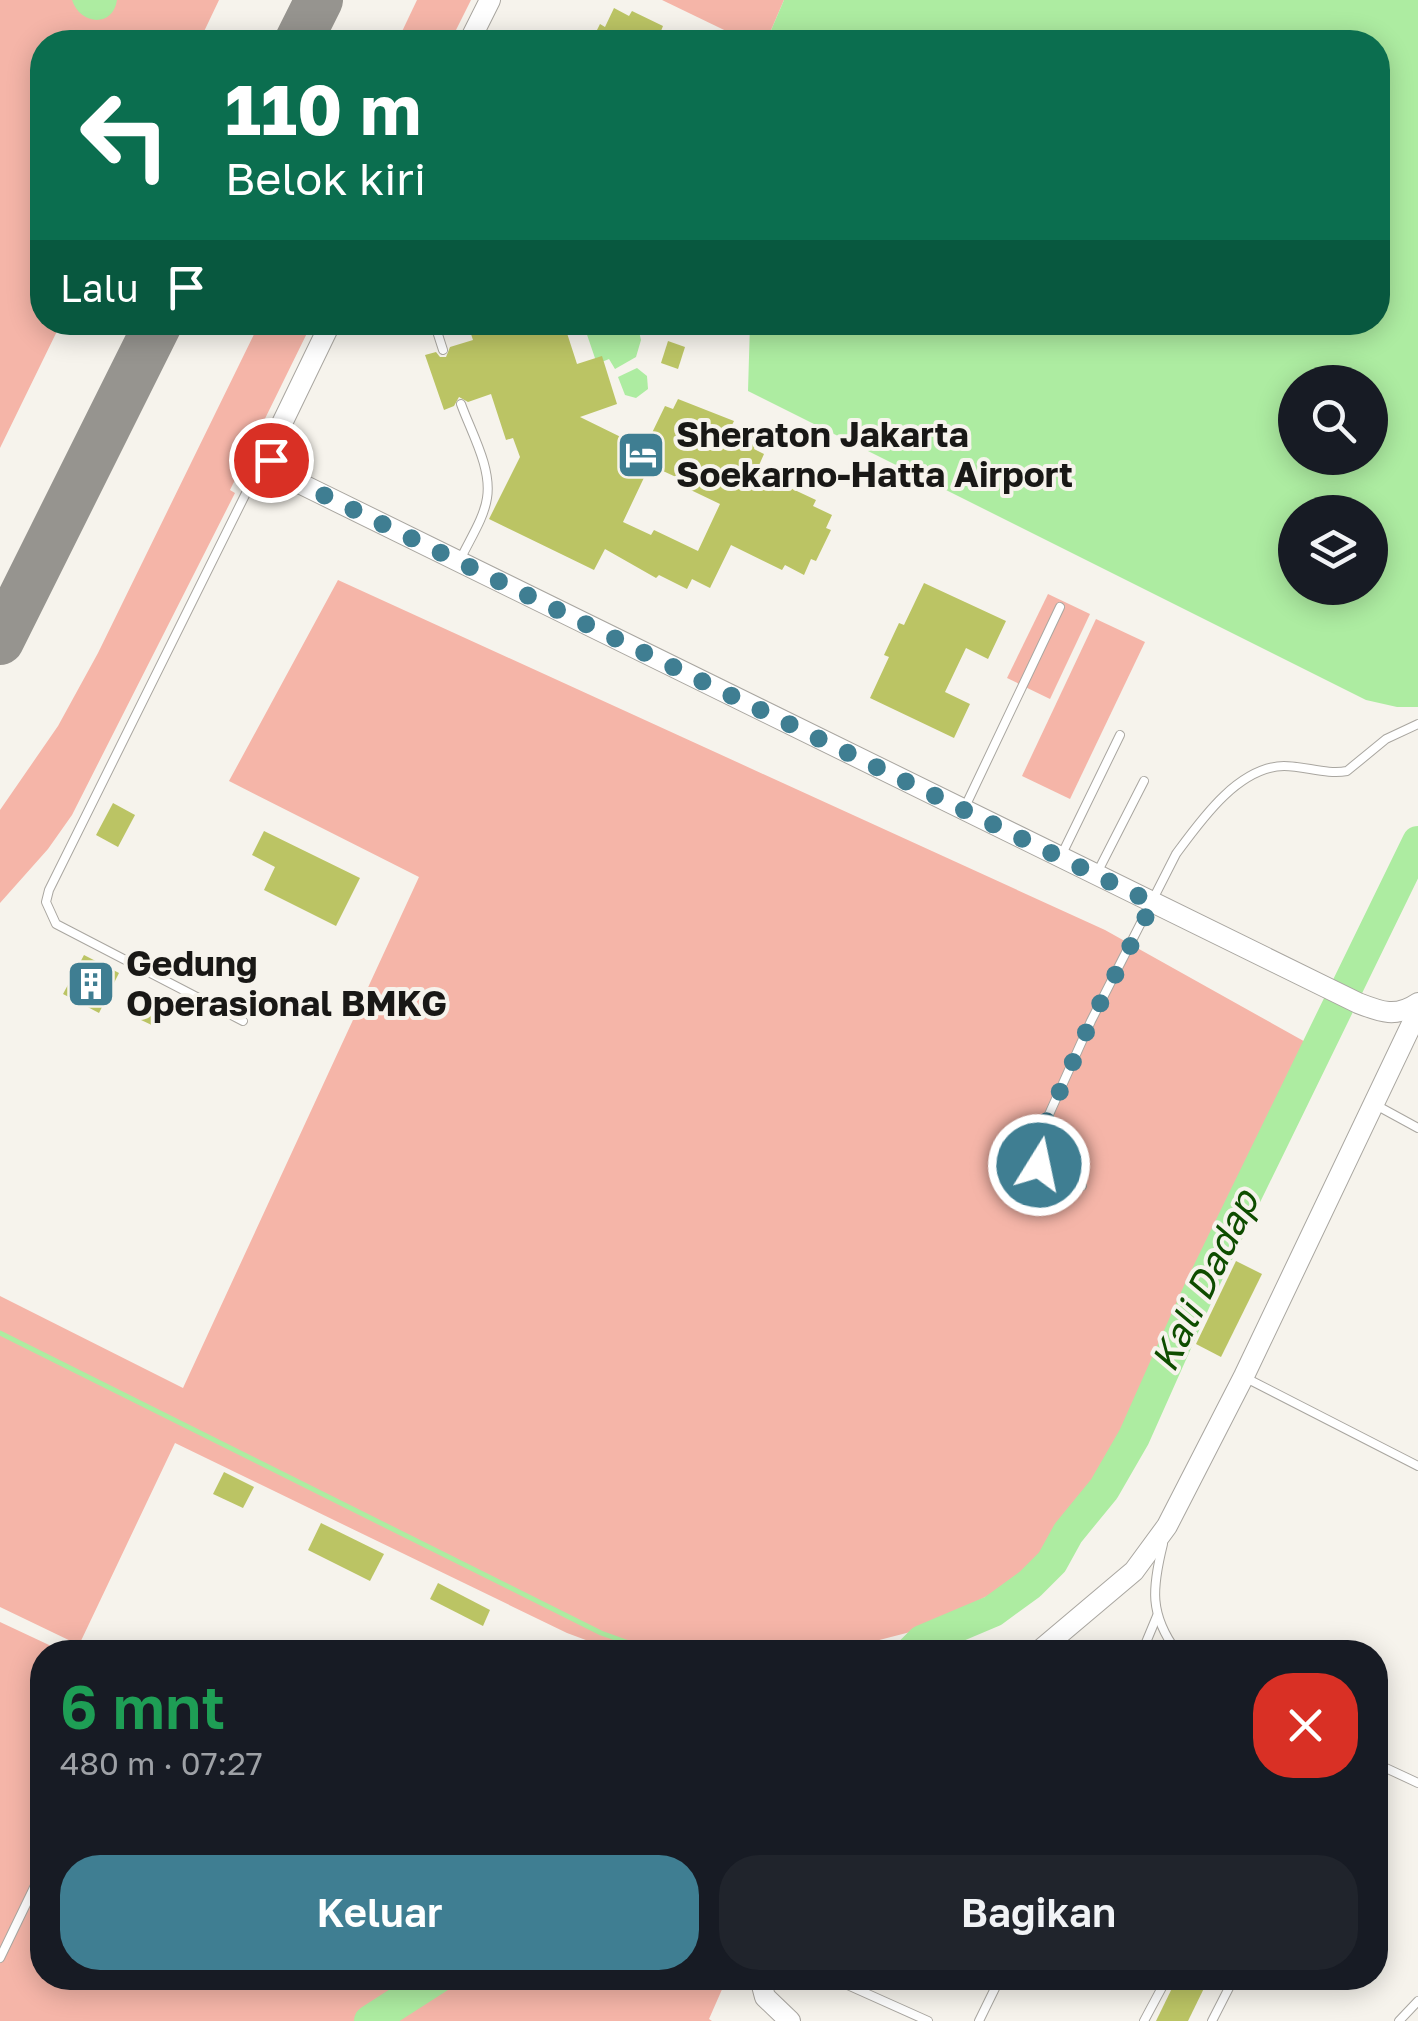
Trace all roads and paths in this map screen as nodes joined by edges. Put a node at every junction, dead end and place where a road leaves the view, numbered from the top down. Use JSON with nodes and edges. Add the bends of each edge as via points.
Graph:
{"nodes":[{"id":1,"x":490,"y":0,"type":"edge"},
{"id":2,"x":475,"y":30,"type":"edge"},
{"id":3,"x":326,"y":335,"type":"edge"},
{"id":4,"x":438,"y":335,"type":"edge"},
{"id":5,"x":443,"y":350,"type":"dead end"},
{"id":6,"x":461,"y":404,"type":"dead end"},
{"id":7,"x":271,"y":460,"type":"junction"},
{"id":8,"x":459,"y":562,"type":"junction"},
{"id":9,"x":1060,"y":606,"type":"dead end"},
{"id":10,"x":1418,"y":724,"type":"edge"},
{"id":11,"x":1120,"y":735,"type":"dead end"},
{"id":12,"x":1144,"y":781,"type":"dead end"},
{"id":13,"x":964,"y":809,"type":"junction"},
{"id":14,"x":1060,"y":858,"type":"junction"},
{"id":15,"x":1097,"y":874,"type":"junction"},
{"id":16,"x":1153,"y":903,"type":"junction"},
{"id":17,"x":1418,"y":1003,"type":"edge"},
{"id":18,"x":243,"y":1022,"type":"dead end"},
{"id":19,"x":1416,"y":1022,"type":"edge"},
{"id":20,"x":1374,"y":1104,"type":"junction"},
{"id":21,"x":1418,"y":1128,"type":"edge"},
{"id":22,"x":1082,"y":1186,"type":"dead end"},
{"id":23,"x":1244,"y":1376,"type":"junction"},
{"id":24,"x":1418,"y":1466,"type":"edge"},
{"id":25,"x":1167,"y":1526,"type":"junction"},
{"id":26,"x":1157,"y":1616,"type":"junction"},
{"id":27,"x":1052,"y":1640,"type":"edge"},
{"id":28,"x":1147,"y":1640,"type":"edge"},
{"id":29,"x":1170,"y":1640,"type":"edge"},
{"id":30,"x":1388,"y":1769,"type":"edge"},
{"id":31,"x":1418,"y":1784,"type":"edge"},
{"id":32,"x":30,"y":1896,"type":"edge"},
{"id":33,"x":0,"y":1958,"type":"edge"},
{"id":34,"x":763,"y":1990,"type":"edge"},
{"id":35,"x":859,"y":1990,"type":"edge"},
{"id":36,"x":994,"y":1990,"type":"edge"},
{"id":37,"x":1160,"y":1990,"type":"edge"},
{"id":38,"x":1228,"y":1990,"type":"edge"},
{"id":39,"x":1418,"y":2001,"type":"edge"},
{"id":40,"x":790,"y":2021,"type":"edge"},
{"id":41,"x":928,"y":2021,"type":"edge"},
{"id":42,"x":979,"y":2021,"type":"edge"},
{"id":43,"x":1144,"y":2021,"type":"edge"},
{"id":44,"x":1212,"y":2021,"type":"edge"},
{"id":45,"x":1399,"y":2021,"type":"edge"}],
"edges":[{"from":1,"to":2,"type":"street"},
{"from":3,"to":7,"type":"street","via":[[272,444]]},
{"from":4,"to":5,"type":"lane"},
{"from":6,"to":8,"type":"lane","via":[[488,487]]},
{"from":7,"to":8,"type":"street","via":[[291,479]]},
{"from":7,"to":18,"type":"lane","via":[[252,481],[46,902],[56,924]]},
{"from":8,"to":13,"type":"street"},
{"from":9,"to":13,"type":"lane"},
{"from":10,"to":16,"type":"lane","via":[[1386,739],[1348,772],[1266,767],[1244,780],[1176,854]]},
{"from":11,"to":14,"type":"lane"},
{"from":12,"to":15,"type":"lane"},
{"from":13,"to":14,"type":"street"},
{"from":14,"to":15,"type":"street"},
{"from":15,"to":16,"type":"street"},
{"from":16,"to":17,"type":"street","via":[[1358,1003],[1398,1014]]},
{"from":16,"to":22,"type":"lane","via":[[1034,1150],[1047,1173]]},
{"from":19,"to":20,"type":"street"},
{"from":20,"to":21,"type":"lane"},
{"from":20,"to":23,"type":"street"},
{"from":23,"to":24,"type":"lane"},
{"from":23,"to":25,"type":"street"},
{"from":25,"to":26,"type":"lane","via":[[1154,1582]]},
{"from":25,"to":27,"type":"street","via":[[1134,1571]]},
{"from":26,"to":28,"type":"lane"},
{"from":26,"to":29,"type":"lane"},
{"from":30,"to":31,"type":"lane"},
{"from":32,"to":33,"type":"lane"},
{"from":34,"to":40,"type":"street"},
{"from":35,"to":41,"type":"lane"},
{"from":36,"to":42,"type":"lane"},
{"from":37,"to":43,"type":"lane"},
{"from":38,"to":44,"type":"lane"},
{"from":39,"to":45,"type":"lane"}]}
